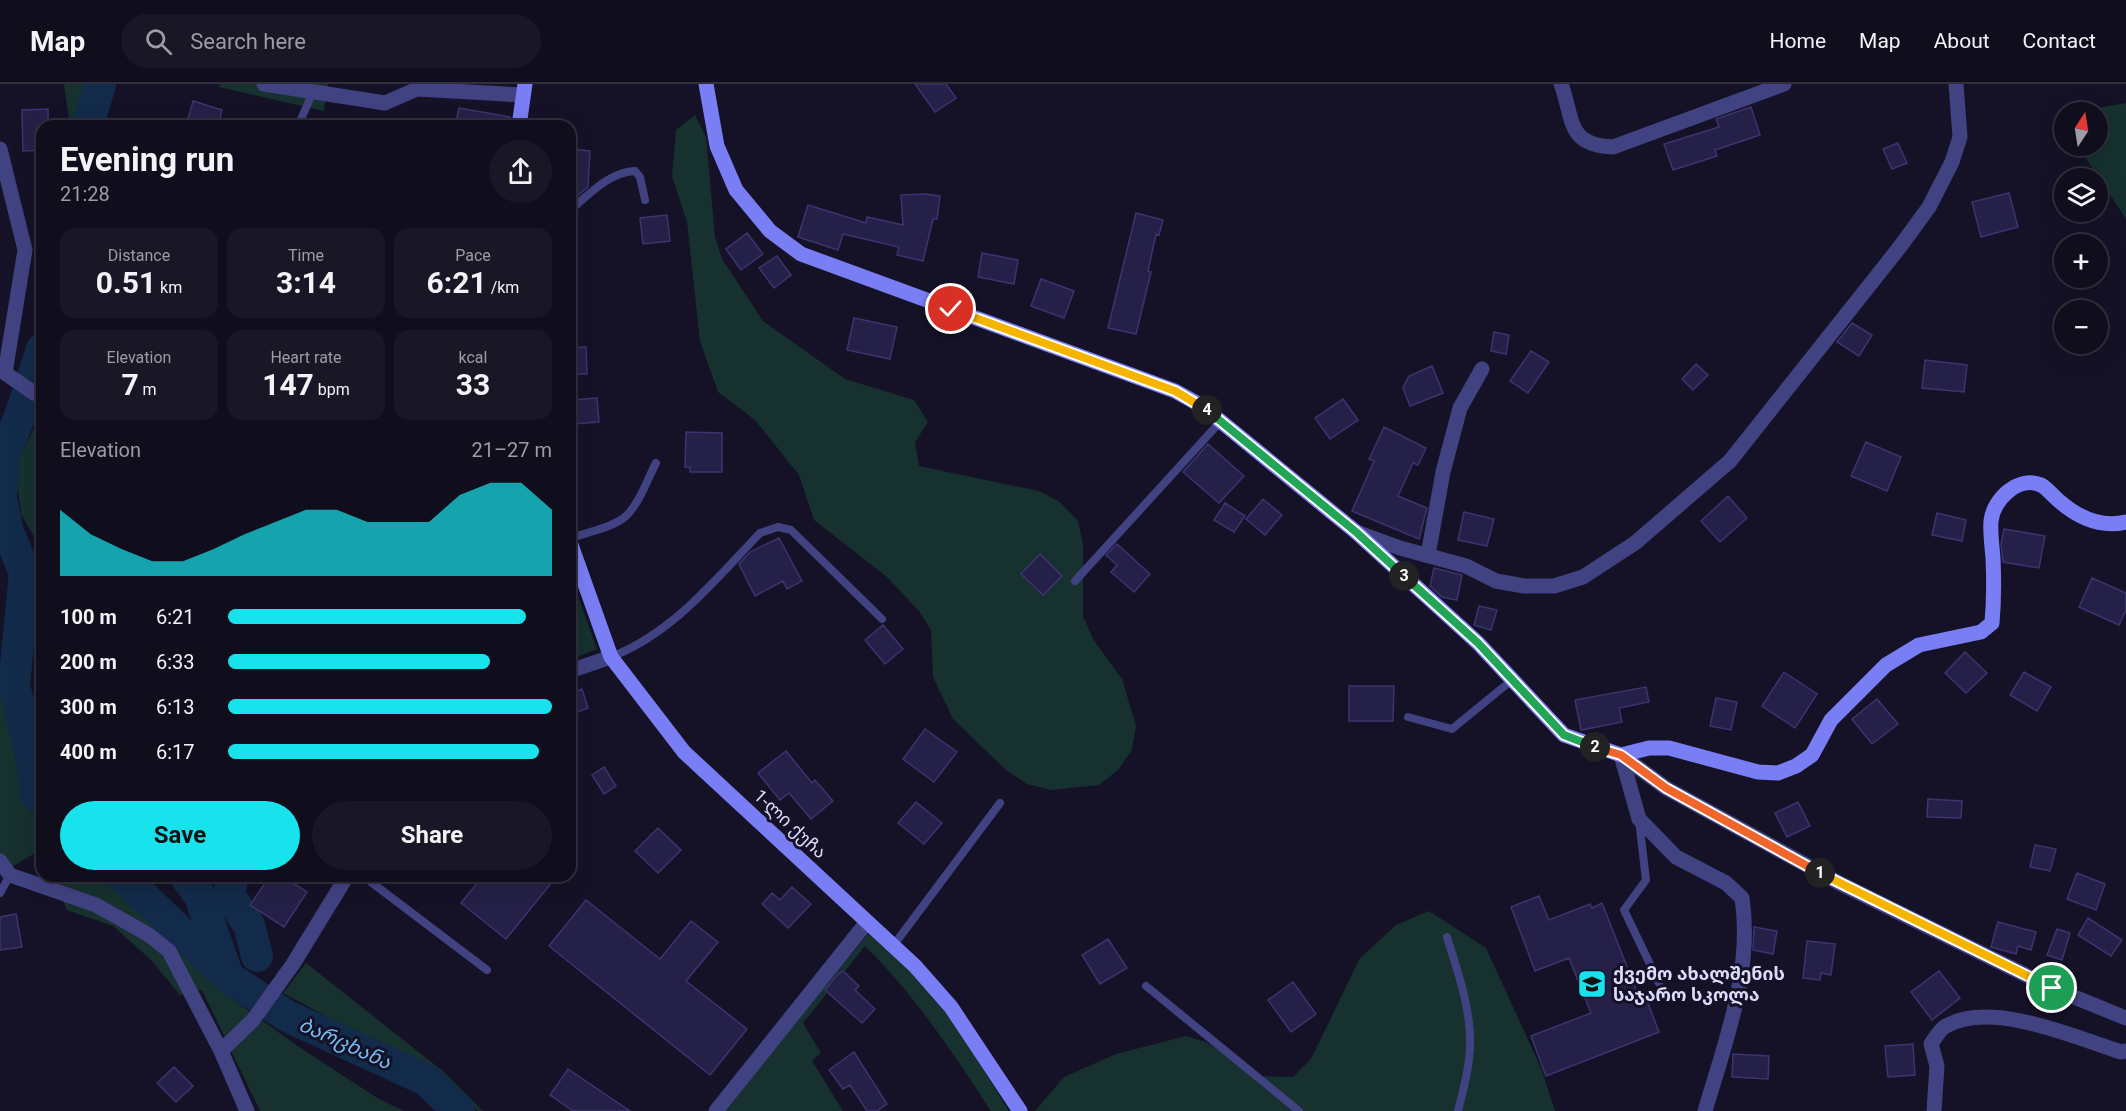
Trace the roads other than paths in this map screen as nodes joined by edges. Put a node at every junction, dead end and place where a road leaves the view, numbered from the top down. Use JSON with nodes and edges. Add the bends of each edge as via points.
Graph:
{"nodes":[{"id":1,"x":264,"y":84,"type":"edge"},
{"id":2,"x":706,"y":84,"type":"edge"},
{"id":3,"x":1561,"y":84,"type":"edge"},
{"id":4,"x":1785,"y":84,"type":"edge"},
{"id":5,"x":1956,"y":84,"type":"edge"},
{"id":6,"x":524,"y":89,"type":"edge"},
{"id":7,"x":313,"y":92,"type":"junction"},
{"id":8,"x":301,"y":120,"type":"edge"},
{"id":9,"x":520,"y":120,"type":"edge"},
{"id":10,"x":0,"y":148,"type":"edge"},
{"id":11,"x":645,"y":200,"type":"dead end"},
{"id":12,"x":576,"y":205,"type":"edge"},
{"id":13,"x":1482,"y":369,"type":"dead end"},
{"id":14,"x":2,"y":370,"type":"edge"},
{"id":15,"x":36,"y":393,"type":"edge"},
{"id":16,"x":1221,"y":421,"type":"junction"},
{"id":17,"x":656,"y":463,"type":"dead end"},
{"id":18,"x":2126,"y":522,"type":"edge"},
{"id":19,"x":1356,"y":532,"type":"junction"},
{"id":20,"x":576,"y":545,"type":"edge"},
{"id":21,"x":1428,"y":555,"type":"junction"},
{"id":22,"x":576,"y":562,"type":"edge"},
{"id":23,"x":1075,"y":581,"type":"dead end"},
{"id":24,"x":882,"y":619,"type":"dead end"},
{"id":25,"x":611,"y":657,"type":"junction"},
{"id":26,"x":576,"y":669,"type":"edge"},
{"id":27,"x":1512,"y":680,"type":"junction"},
{"id":28,"x":1408,"y":717,"type":"dead end"},
{"id":29,"x":1621,"y":755,"type":"junction"},
{"id":30,"x":1000,"y":803,"type":"dead end"},
{"id":31,"x":1638,"y":819,"type":"junction"},
{"id":32,"x":0,"y":861,"type":"edge"},
{"id":33,"x":10,"y":875,"type":"junction"},
{"id":34,"x":344,"y":882,"type":"edge"},
{"id":35,"x":371,"y":882,"type":"edge"},
{"id":36,"x":0,"y":893,"type":"edge"},
{"id":37,"x":867,"y":922,"type":"junction"},
{"id":38,"x":1447,"y":937,"type":"dead end"},
{"id":39,"x":893,"y":946,"type":"junction"},
{"id":40,"x":487,"y":970,"type":"dead end"},
{"id":41,"x":1659,"y":983,"type":"dead end"},
{"id":42,"x":1146,"y":986,"type":"dead end"},
{"id":43,"x":2126,"y":1018,"type":"edge"},
{"id":44,"x":221,"y":1051,"type":"junction"},
{"id":45,"x":2126,"y":1051,"type":"edge"},
{"id":46,"x":247,"y":1111,"type":"edge"},
{"id":47,"x":716,"y":1111,"type":"edge"},
{"id":48,"x":1020,"y":1111,"type":"edge"},
{"id":49,"x":1299,"y":1111,"type":"edge"},
{"id":50,"x":1458,"y":1111,"type":"edge"},
{"id":51,"x":1705,"y":1111,"type":"edge"},
{"id":52,"x":1934,"y":1111,"type":"edge"}],
"edges":[{"from":1,"to":7,"type":"street"},
{"from":2,"to":16,"type":"street","via":[[717,146],[736,190],[770,231],[801,254],[1175,391]]},
{"from":3,"to":4,"type":"street","via":[[1571,125],[1586,142],[1598,147],[1613,147]]},
{"from":5,"to":21,"type":"street","via":[[1960,137],[1929,207],[1730,461],[1635,543],[1583,577],[1554,586],[1524,586],[1496,581],[1466,566]]},
{"from":6,"to":7,"type":"street","via":[[417,89],[385,103]]},
{"from":6,"to":9,"type":"street"},
{"from":7,"to":8,"type":"lane"},
{"from":10,"to":14,"type":"street","via":[[26,249]]},
{"from":11,"to":12,"type":"lane","via":[[635,171],[611,178]]},
{"from":13,"to":21,"type":"street","via":[[1460,408]]},
{"from":14,"to":15,"type":"street"},
{"from":16,"to":19,"type":"street"},
{"from":16,"to":23,"type":"lane"},
{"from":17,"to":20,"type":"lane","via":[[626,516]]},
{"from":18,"to":29,"type":"street","via":[[2090,521],[2071,512],[2041,485],[2027,483],[2011,489],[1997,503],[1991,520],[1995,591],[1992,623],[1981,632],[1918,645],[1886,665],[1831,720],[1812,755],[1796,766],[1778,773],[1758,772],[1669,748]]},
{"from":19,"to":21,"type":"street"},
{"from":19,"to":27,"type":"street","via":[[1478,643]]},
{"from":22,"to":25,"type":"street","name":"1-ლი ქუჩა"},
{"from":24,"to":25,"type":"lane","via":[[791,530],[778,527],[760,533],[680,615],[645,641]]},
{"from":25,"to":26,"type":"street"},
{"from":25,"to":37,"type":"street","name":"1-ლი ქუჩა","via":[[684,752]]},
{"from":27,"to":28,"type":"lane","via":[[1452,729]]},
{"from":27,"to":29,"type":"street","via":[[1564,735]]},
{"from":29,"to":31,"type":"street"},
{"from":29,"to":43,"type":"street","via":[[1666,788],[1839,884],[2052,988]]},
{"from":30,"to":39,"type":"lane"},
{"from":31,"to":41,"type":"lane","via":[[1646,880],[1624,910]]},
{"from":31,"to":51,"type":"street","via":[[1676,857],[1742,898],[1746,923],[1742,968]]},
{"from":32,"to":33,"type":"street"},
{"from":33,"to":36,"type":"lane"},
{"from":33,"to":44,"type":"street","via":[[96,905],[169,951]]},
{"from":34,"to":44,"type":"street","via":[[253,1020]]},
{"from":35,"to":40,"type":"lane"},
{"from":37,"to":39,"type":"street","name":"1-ლი ქუჩა"},
{"from":37,"to":47,"type":"street"},
{"from":38,"to":50,"type":"lane","via":[[1464,992],[1470,1038]]},
{"from":39,"to":48,"type":"street","name":"1-ლი ქუჩა","via":[[951,1007]]},
{"from":42,"to":49,"type":"lane"},
{"from":44,"to":46,"type":"street"},
{"from":45,"to":52,"type":"street","via":[[2019,1019],[1971,1017],[1944,1027],[1931,1044],[1937,1066]]}]}
